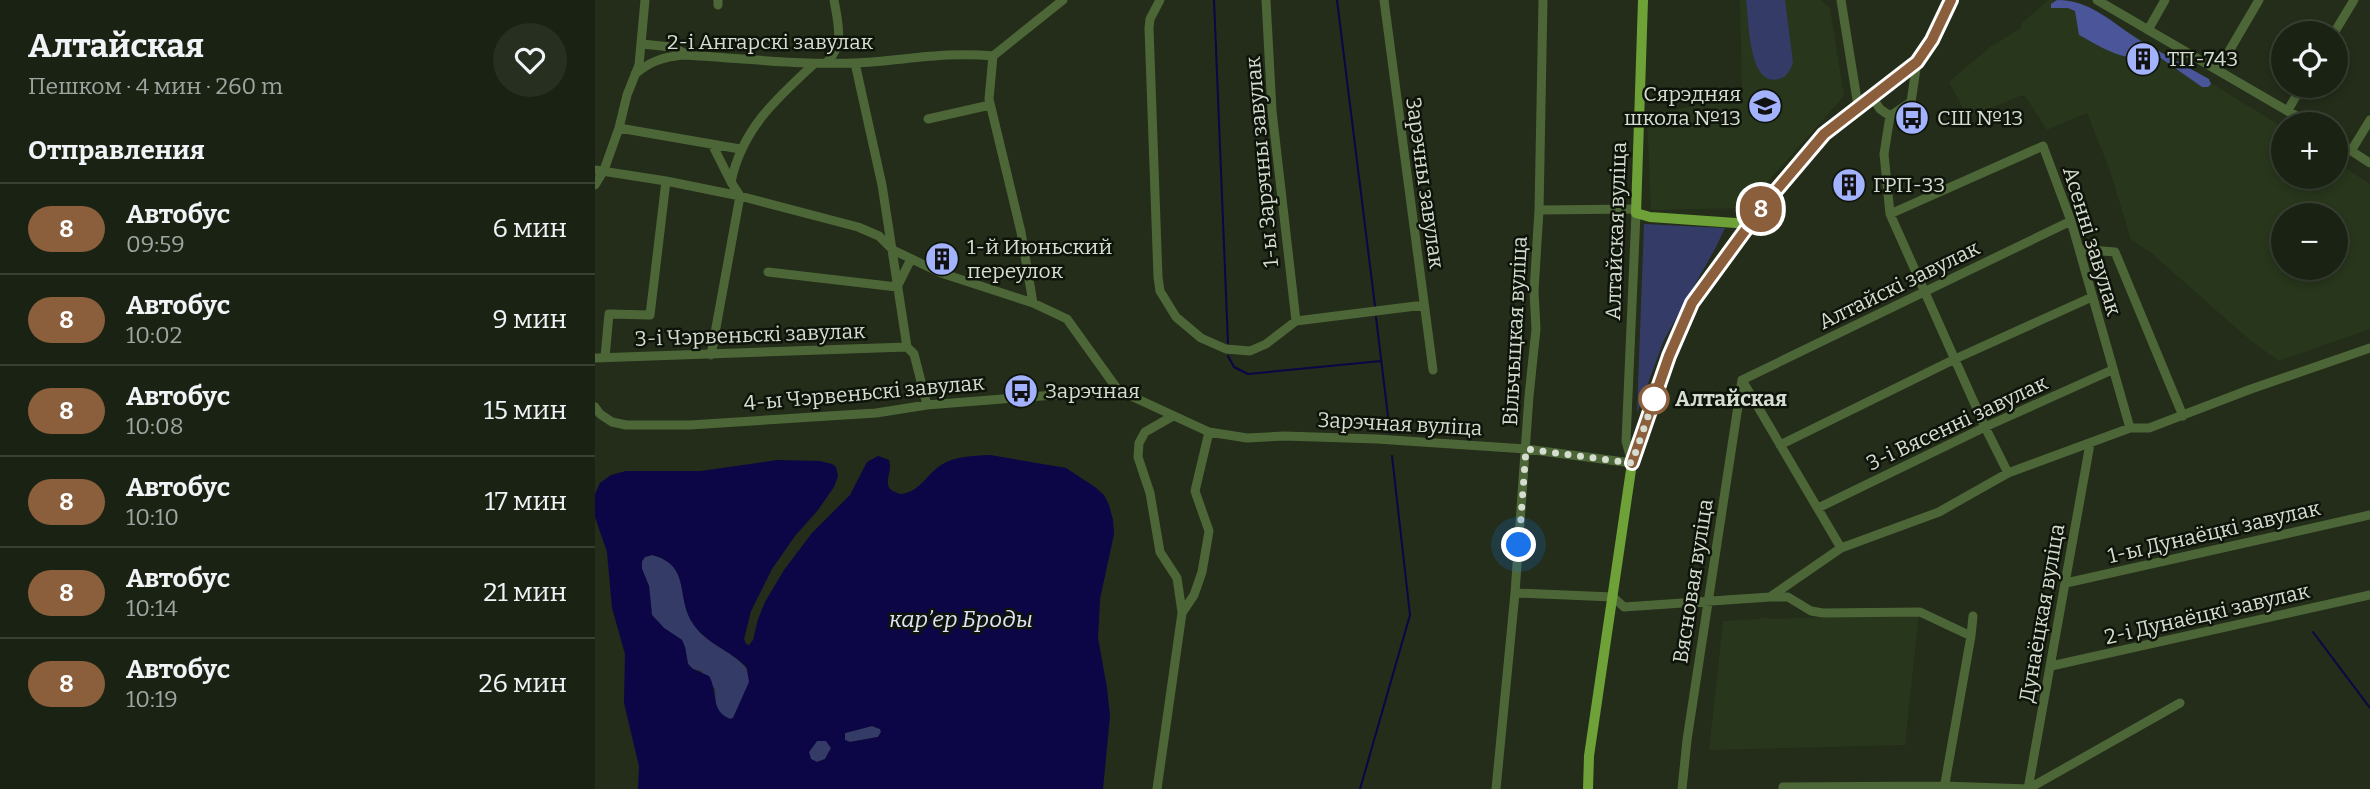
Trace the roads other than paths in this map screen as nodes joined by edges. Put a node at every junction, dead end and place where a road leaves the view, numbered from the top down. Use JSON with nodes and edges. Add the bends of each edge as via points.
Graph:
{"nodes":[{"id":1,"x":645,"y":0,"type":"edge"},
{"id":2,"x":834,"y":0,"type":"edge"},
{"id":3,"x":1063,"y":0,"type":"edge"},
{"id":4,"x":1160,"y":0,"type":"edge"},
{"id":5,"x":1266,"y":0,"type":"edge"},
{"id":6,"x":1384,"y":0,"type":"edge"},
{"id":7,"x":1543,"y":0,"type":"edge"},
{"id":8,"x":1643,"y":0,"type":"edge"},
{"id":9,"x":1841,"y":0,"type":"edge"},
{"id":10,"x":1951,"y":0,"type":"edge"},
{"id":11,"x":2097,"y":0,"type":"edge"},
{"id":12,"x":2165,"y":0,"type":"edge"},
{"id":13,"x":2259,"y":0,"type":"edge"},
{"id":14,"x":2354,"y":0,"type":"edge"},
{"id":15,"x":2341,"y":21,"type":"edge"},
{"id":16,"x":2148,"y":30,"type":"junction"},
{"id":17,"x":642,"y":44,"type":"junction"},
{"id":18,"x":689,"y":55,"type":"junction"},
{"id":19,"x":993,"y":56,"type":"junction"},
{"id":20,"x":1917,"y":62,"type":"junction"},
{"id":21,"x":826,"y":63,"type":"junction"},
{"id":22,"x":855,"y":63,"type":"junction"},
{"id":23,"x":814,"y":64,"type":"junction"},
{"id":24,"x":2218,"y":70,"type":"junction"},
{"id":25,"x":635,"y":74,"type":"junction"},
{"id":26,"x":1872,"y":97,"type":"junction"},
{"id":27,"x":2295,"y":98,"type":"edge"},
{"id":28,"x":990,"y":105,"type":"junction"},
{"id":29,"x":1858,"y":106,"type":"junction"},
{"id":30,"x":2288,"y":110,"type":"junction"},
{"id":31,"x":2291,"y":112,"type":"edge"},
{"id":32,"x":1890,"y":116,"type":"junction"},
{"id":33,"x":928,"y":119,"type":"dead end"},
{"id":34,"x":2370,"y":120,"type":"edge"},
{"id":35,"x":619,"y":128,"type":"junction"},
{"id":36,"x":712,"y":144,"type":"junction"},
{"id":37,"x":740,"y":149,"type":"junction"},
{"id":38,"x":2348,"y":149,"type":"edge"},
{"id":39,"x":2351,"y":151,"type":"junction"},
{"id":40,"x":2370,"y":163,"type":"edge"},
{"id":41,"x":600,"y":170,"type":"edge"},
{"id":42,"x":666,"y":181,"type":"junction"},
{"id":43,"x":731,"y":182,"type":"junction"},
{"id":44,"x":595,"y":185,"type":"edge"},
{"id":45,"x":740,"y":196,"type":"junction"},
{"id":46,"x":1539,"y":210,"type":"junction"},
{"id":47,"x":1636,"y":211,"type":"junction"},
{"id":48,"x":1890,"y":214,"type":"junction"},
{"id":49,"x":2071,"y":221,"type":"junction"},
{"id":50,"x":1750,"y":224,"type":"junction"},
{"id":51,"x":2079,"y":249,"type":"junction"},
{"id":52,"x":893,"y":250,"type":"junction"},
{"id":53,"x":911,"y":259,"type":"junction"},
{"id":54,"x":768,"y":272,"type":"dead end"},
{"id":55,"x":897,"y":287,"type":"junction"},
{"id":56,"x":1924,"y":292,"type":"junction"},
{"id":57,"x":2092,"y":297,"type":"junction"},
{"id":58,"x":1033,"y":303,"type":"junction"},
{"id":59,"x":1424,"y":305,"type":"junction"},
{"id":60,"x":1296,"y":321,"type":"junction"},
{"id":61,"x":907,"y":347,"type":"junction"},
{"id":62,"x":2370,"y":348,"type":"edge"},
{"id":63,"x":711,"y":355,"type":"junction"},
{"id":64,"x":600,"y":358,"type":"edge"},
{"id":65,"x":1955,"y":359,"type":"junction"},
{"id":66,"x":1433,"y":370,"type":"dead end"},
{"id":67,"x":2112,"y":370,"type":"junction"},
{"id":68,"x":1742,"y":380,"type":"junction"},
{"id":69,"x":1118,"y":390,"type":"junction"},
{"id":70,"x":927,"y":405,"type":"junction"},
{"id":71,"x":595,"y":407,"type":"edge"},
{"id":72,"x":1173,"y":416,"type":"junction"},
{"id":73,"x":2183,"y":416,"type":"junction"},
{"id":74,"x":1985,"y":427,"type":"junction"},
{"id":75,"x":2130,"y":428,"type":"junction"},
{"id":76,"x":1209,"y":432,"type":"junction"},
{"id":77,"x":2090,"y":444,"type":"junction"},
{"id":78,"x":1780,"y":445,"type":"junction"},
{"id":79,"x":1526,"y":449,"type":"junction"},
{"id":80,"x":1632,"y":463,"type":"junction"},
{"id":81,"x":2008,"y":473,"type":"junction"},
{"id":82,"x":1818,"y":508,"type":"junction"},
{"id":83,"x":2370,"y":515,"type":"edge"},
{"id":84,"x":1840,"y":548,"type":"junction"},
{"id":85,"x":2066,"y":583,"type":"junction"},
{"id":86,"x":1515,"y":593,"type":"junction"},
{"id":87,"x":2370,"y":595,"type":"edge"},
{"id":88,"x":1613,"y":597,"type":"junction"},
{"id":89,"x":1770,"y":597,"type":"junction"},
{"id":90,"x":1708,"y":601,"type":"junction"},
{"id":91,"x":1182,"y":613,"type":"junction"},
{"id":92,"x":1973,"y":616,"type":"dead end"},
{"id":93,"x":1971,"y":636,"type":"junction"},
{"id":94,"x":2051,"y":666,"type":"junction"},
{"id":95,"x":2179,"y":703,"type":"dead end"},
{"id":96,"x":1866,"y":788,"type":"edge"},
{"id":97,"x":1944,"y":788,"type":"edge"},
{"id":98,"x":1157,"y":789,"type":"edge"},
{"id":99,"x":1496,"y":789,"type":"edge"},
{"id":100,"x":1588,"y":789,"type":"edge"},
{"id":101,"x":1682,"y":789,"type":"edge"},
{"id":102,"x":1783,"y":789,"type":"edge"},
{"id":103,"x":2028,"y":789,"type":"edge"}],
"edges":[{"from":1,"to":17,"type":"street"},
{"from":2,"to":21,"type":"street","via":[[838,44]]},
{"from":3,"to":19,"type":"street"},
{"from":4,"to":60,"type":"street","via":[[1149,28],[1160,291],[1176,317],[1201,338],[1226,349],[1250,351]]},
{"from":5,"to":60,"type":"street","name":"1-ы Зарэчны завулак","via":[[1272,111]]},
{"from":6,"to":59,"type":"street","name":"Зарэчны завулак"},
{"from":7,"to":46,"type":"street","name":"Вільчыцкая вуліца"},
{"from":8,"to":47,"type":"main road","name":"Алтайская вуліца"},
{"from":9,"to":29,"type":"street"},
{"from":10,"to":20,"type":"main road","name":"Алтайская вуліца"},
{"from":11,"to":16,"type":"street"},
{"from":12,"to":16,"type":"street"},
{"from":13,"to":24,"type":"street"},
{"from":14,"to":15,"type":"street"},
{"from":16,"to":24,"type":"street"},
{"from":17,"to":18,"type":"street","via":[[671,47]]},
{"from":17,"to":25,"type":"street"},
{"from":18,"to":23,"type":"street","name":"2-і Ангарскі завулак"},
{"from":18,"to":25,"type":"street","name":"2-і Ангарскі завулак","via":[[662,57]]},
{"from":19,"to":22,"type":"street","name":"2-і Ангарскі завулак","via":[[971,53]]},
{"from":19,"to":28,"type":"street"},
{"from":20,"to":26,"type":"main road","name":"Алтайская вуліца"},
{"from":20,"to":32,"type":"street","via":[[1911,102]]},
{"from":21,"to":22,"type":"street","name":"2-і Ангарскі завулак"},
{"from":21,"to":23,"type":"street","name":"2-і Ангарскі завулак"},
{"from":22,"to":52,"type":"street"},
{"from":23,"to":37,"type":"street","via":[[772,102]]},
{"from":24,"to":30,"type":"street"},
{"from":25,"to":35,"type":"street"},
{"from":26,"to":29,"type":"main road","name":"Алтайская вуліца"},
{"from":26,"to":32,"type":"street"},
{"from":27,"to":30,"type":"street"},
{"from":28,"to":33,"type":"street"},
{"from":28,"to":58,"type":"street"},
{"from":29,"to":50,"type":"main road","name":"Алтайская вуліца","via":[[1791,170]]},
{"from":30,"to":31,"type":"street"},
{"from":32,"to":48,"type":"street","via":[[1884,154]]},
{"from":34,"to":39,"type":"street"},
{"from":35,"to":36,"type":"street"},
{"from":35,"to":41,"type":"street"},
{"from":36,"to":37,"type":"street"},
{"from":36,"to":43,"type":"street"},
{"from":37,"to":43,"type":"street"},
{"from":38,"to":39,"type":"street"},
{"from":39,"to":40,"type":"street"},
{"from":41,"to":42,"type":"street","name":"Зарэчная вуліца"},
{"from":41,"to":44,"type":"street"},
{"from":42,"to":45,"type":"street","name":"Зарэчная вуліца"},
{"from":42,"to":64,"type":"street","via":[[650,315],[609,314]]},
{"from":43,"to":45,"type":"street"},
{"from":45,"to":52,"type":"street","name":"Зарэчная вуліца","via":[[857,227],[879,236]]},
{"from":45,"to":63,"type":"street"},
{"from":46,"to":47,"type":"street"},
{"from":46,"to":79,"type":"street","name":"Вільчыцкая вуліца"},
{"from":47,"to":50,"type":"main road","via":[[1650,217]]},
{"from":47,"to":80,"type":"street","name":"Алтайская вуліца","via":[[1626,441]]},
{"from":48,"to":49,"type":"street","name":"Асенні завулак","via":[[2043,146]]},
{"from":48,"to":56,"type":"street"},
{"from":49,"to":51,"type":"street","name":"Асенні завулак"},
{"from":49,"to":56,"type":"street","name":"Алтайскі завулак"},
{"from":50,"to":80,"type":"main road","name":"Алтайская вуліца","via":[[1692,303]]},
{"from":51,"to":57,"type":"street","name":"Асенні завулак"},
{"from":51,"to":73,"type":"street","via":[[2115,252]]},
{"from":52,"to":53,"type":"street","name":"Зарэчная вуліца"},
{"from":52,"to":55,"type":"street"},
{"from":53,"to":55,"type":"street"},
{"from":53,"to":58,"type":"street","name":"Зарэчная вуліца"},
{"from":54,"to":55,"type":"street"},
{"from":55,"to":61,"type":"street"},
{"from":56,"to":65,"type":"street"},
{"from":56,"to":68,"type":"street","name":"Алтайскі завулак"},
{"from":57,"to":65,"type":"street"},
{"from":57,"to":67,"type":"street","name":"Асенні завулак"},
{"from":58,"to":69,"type":"street","name":"Зарэчная вуліца","via":[[1067,319]]},
{"from":59,"to":60,"type":"street"},
{"from":59,"to":66,"type":"street","name":"Зарэчны завулак"},
{"from":61,"to":63,"type":"street","name":"3-і Чэрвеньскі завулак"},
{"from":61,"to":70,"type":"street","via":[[914,354]]},
{"from":62,"to":73,"type":"street"},
{"from":63,"to":64,"type":"street","name":"3-і Чэрвеньскі завулак"},
{"from":65,"to":74,"type":"street"},
{"from":65,"to":78,"type":"street"},
{"from":67,"to":74,"type":"street","name":"3-і Вясенні завулак"},
{"from":67,"to":75,"type":"street","name":"Асенні завулак"},
{"from":68,"to":78,"type":"street"},
{"from":68,"to":90,"type":"street","name":"Вясновая вуліца"},
{"from":69,"to":70,"type":"street","name":"4-ы Чэрвеньскі завулак"},
{"from":69,"to":72,"type":"street","name":"Зарэчная вуліца"},
{"from":70,"to":71,"type":"street","name":"4-ы Чэрвеньскі завулак","via":[[876,414],[626,425],[612,422]]},
{"from":72,"to":76,"type":"street","name":"Зарэчная вуліца"},
{"from":72,"to":91,"type":"street","via":[[1145,432],[1138,457],[1150,493],[1160,552],[1177,579]]},
{"from":73,"to":75,"type":"street","via":[[2149,428]]},
{"from":74,"to":81,"type":"street"},
{"from":74,"to":82,"type":"street","name":"3-і Вясенні завулак"},
{"from":75,"to":77,"type":"street"},
{"from":76,"to":79,"type":"street","name":"Зарэчная вуліца","via":[[1247,438],[1377,439]]},
{"from":76,"to":91,"type":"street","via":[[1195,491],[1209,531],[1202,572]]},
{"from":77,"to":81,"type":"street"},
{"from":77,"to":85,"type":"street","name":"Дунаёцкая вуліца"},
{"from":78,"to":82,"type":"street"},
{"from":79,"to":80,"type":"street","name":"Зарэчная вуліца"},
{"from":79,"to":86,"type":"street","name":"Вільчыцкая вуліца"},
{"from":80,"to":88,"type":"main road","name":"Алтайская вуліца"},
{"from":81,"to":84,"type":"street","via":[[1939,512]]},
{"from":82,"to":84,"type":"street"},
{"from":83,"to":85,"type":"street","name":"1-ы Дунаёцкі завулак"},
{"from":84,"to":89,"type":"street"},
{"from":85,"to":94,"type":"street","name":"Дунаёцкая вуліца"},
{"from":86,"to":88,"type":"street"},
{"from":86,"to":99,"type":"street","name":"Вільчыцкая вуліца"},
{"from":87,"to":94,"type":"street","name":"2-і Дунаёцкі завулак"},
{"from":88,"to":90,"type":"street","via":[[1624,607]]},
{"from":88,"to":100,"type":"main road","name":"Алтайская вуліца","via":[[1588,756]]},
{"from":89,"to":90,"type":"street"},
{"from":89,"to":93,"type":"street","via":[[1788,597],[1823,614],[1920,612]]},
{"from":90,"to":101,"type":"street","name":"Вясновая вуліца"},
{"from":91,"to":98,"type":"street"},
{"from":92,"to":93,"type":"street"},
{"from":93,"to":97,"type":"street"},
{"from":94,"to":103,"type":"street","name":"Дунаёцкая вуліца"},
{"from":95,"to":103,"type":"street"},
{"from":96,"to":97,"type":"street"},
{"from":96,"to":102,"type":"street"},
{"from":97,"to":103,"type":"street"}]}
